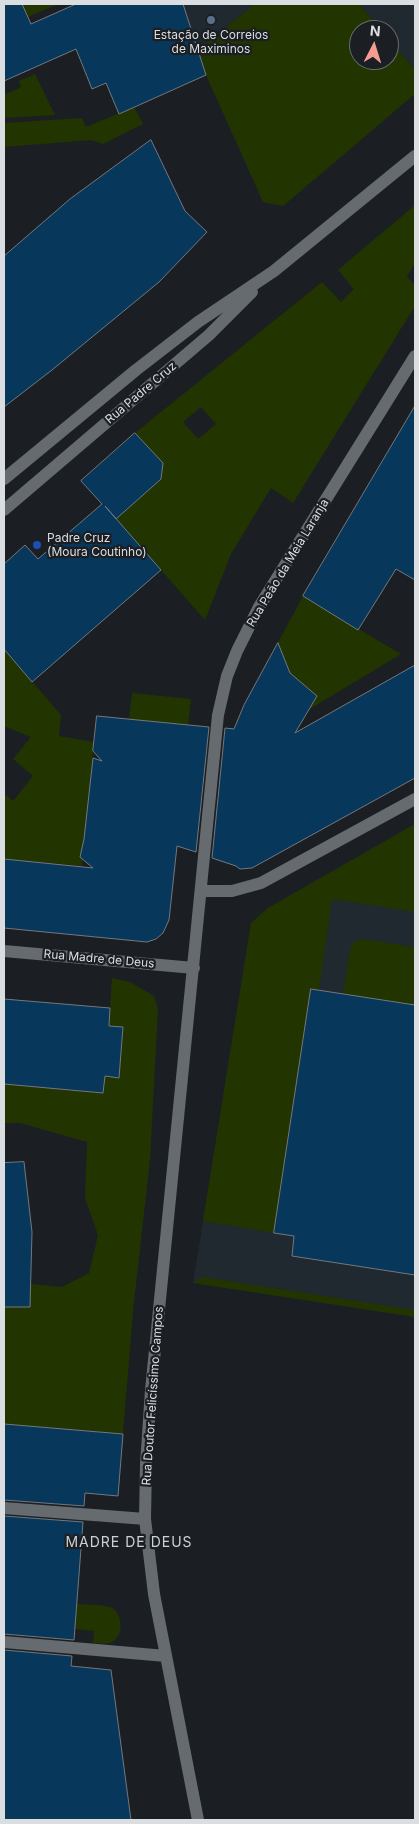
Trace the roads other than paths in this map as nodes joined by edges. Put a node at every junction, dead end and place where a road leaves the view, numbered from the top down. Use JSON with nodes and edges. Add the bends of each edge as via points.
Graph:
{"nodes":[{"id":1,"x":415,"y":156,"type":"edge"},
{"id":2,"x":274,"y":271,"type":"junction"},
{"id":3,"x":415,"y":356,"type":"edge"},
{"id":4,"x":4,"y":479,"type":"edge"},
{"id":5,"x":4,"y":510,"type":"edge"},
{"id":6,"x":415,"y":799,"type":"edge"},
{"id":7,"x":202,"y":891,"type":"junction"},
{"id":8,"x":4,"y":951,"type":"edge"},
{"id":9,"x":194,"y":968,"type":"junction"},
{"id":10,"x":4,"y":1508,"type":"edge"},
{"id":11,"x":145,"y":1519,"type":"junction"},
{"id":12,"x":4,"y":1642,"type":"edge"},
{"id":13,"x":166,"y":1656,"type":"junction"},
{"id":14,"x":198,"y":1820,"type":"edge"}],
"edges":[{"from":1,"to":2,"type":"street","name":"Rua Padre Cruz"},
{"from":2,"to":4,"type":"street","name":"Rua Padre Cruz","via":[[198,322]]},
{"from":2,"to":5,"type":"street","name":"Rua Padre Cruz","via":[[209,335]]},
{"from":3,"to":7,"type":"street","name":"Rua Peão da Meia Laranja","via":[[259,606],[237,651],[218,715]]},
{"from":6,"to":7,"type":"street","via":[[261,884],[232,892]]},
{"from":7,"to":9,"type":"street","name":"Rua Peão da Meia Laranja"},
{"from":8,"to":9,"type":"street","name":"Rua Madre de Deus"},
{"from":9,"to":11,"type":"street","name":"Rua Doutor Felicíssimo Campos","via":[[151,1390]]},
{"from":10,"to":11,"type":"street"},
{"from":11,"to":13,"type":"street","name":"Rua Doutor Felicíssimo Campos"},
{"from":12,"to":13,"type":"street"},
{"from":13,"to":14,"type":"street","name":"Rua Doutor Felicíssimo Campos"}]}
